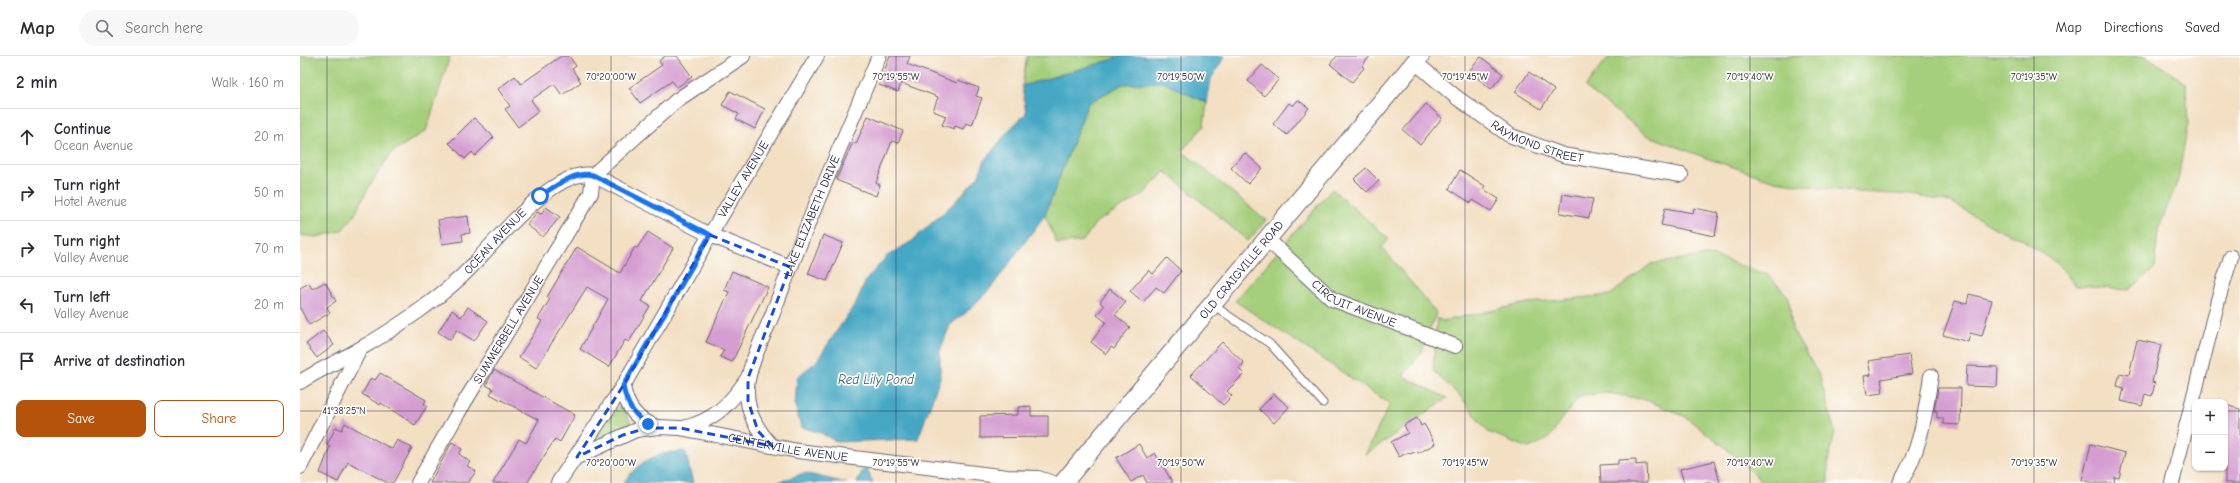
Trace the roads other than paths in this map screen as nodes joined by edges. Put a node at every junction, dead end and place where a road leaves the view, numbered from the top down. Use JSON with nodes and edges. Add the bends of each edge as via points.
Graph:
{"nodes":[{"id":1,"x":743,"y":56,"type":"edge"},
{"id":2,"x":817,"y":56,"type":"edge"},
{"id":3,"x":879,"y":56,"type":"edge"},
{"id":4,"x":1417,"y":59,"type":"edge"},
{"id":5,"x":726,"y":60,"type":"edge"},
{"id":6,"x":593,"y":175,"type":"junction"},
{"id":7,"x":1681,"y":175,"type":"dead end"},
{"id":8,"x":710,"y":235,"type":"junction"},
{"id":9,"x":1267,"y":239,"type":"junction"},
{"id":10,"x":2231,"y":257,"type":"dead end"},
{"id":11,"x":790,"y":267,"type":"junction"},
{"id":12,"x":1213,"y":305,"type":"junction"},
{"id":13,"x":1455,"y":346,"type":"dead end"},
{"id":14,"x":360,"y":349,"type":"junction"},
{"id":15,"x":1931,"y":376,"type":"dead end"},
{"id":16,"x":748,"y":378,"type":"junction"},
{"id":17,"x":300,"y":382,"type":"edge"},
{"id":18,"x":623,"y":386,"type":"junction"},
{"id":19,"x":1324,"y":403,"type":"dead end"},
{"id":20,"x":658,"y":427,"type":"junction"},
{"id":21,"x":680,"y":428,"type":"junction"},
{"id":22,"x":772,"y":446,"type":"junction"},
{"id":23,"x":577,"y":458,"type":"junction"},
{"id":24,"x":300,"y":467,"type":"edge"},
{"id":25,"x":418,"y":483,"type":"edge"},
{"id":26,"x":558,"y":483,"type":"edge"},
{"id":27,"x":1053,"y":483,"type":"edge"},
{"id":28,"x":1063,"y":483,"type":"edge"},
{"id":29,"x":1900,"y":483,"type":"edge"},
{"id":30,"x":2172,"y":483,"type":"edge"}],
"edges":[{"from":1,"to":5,"type":"street"},
{"from":2,"to":8,"type":"street","name":"VALLEY AVENUE"},
{"from":3,"to":11,"type":"street","name":"LAKE ELIZABETH DRIVE"},
{"from":4,"to":7,"type":"street","name":"RAYMOND STREET","via":[[1456,97],[1509,135],[1563,155]]},
{"from":4,"to":9,"type":"street","name":"OLD CRAIGVILLE ROAD"},
{"from":5,"to":6,"type":"street"},
{"from":6,"to":8,"type":"street"},
{"from":6,"to":14,"type":"street","name":"OCEAN AVENUE","via":[[578,175],[540,196],[472,267],[436,299]]},
{"from":6,"to":25,"type":"street","name":"SUMMERBELL AVENUE","via":[[591,193]]},
{"from":8,"to":11,"type":"street"},
{"from":8,"to":18,"type":"street","name":"VALLEY AVENUE"},
{"from":9,"to":12,"type":"street","name":"OLD CRAIGVILLE ROAD"},
{"from":9,"to":13,"type":"street","name":"CIRCUIT AVENUE","via":[[1332,299]]},
{"from":10,"to":30,"type":"street"},
{"from":11,"to":16,"type":"street","name":"LAKE ELIZABETH DRIVE"},
{"from":12,"to":19,"type":"lane","via":[[1270,344]]},
{"from":12,"to":28,"type":"street","name":"OLD CRAIGVILLE ROAD"},
{"from":14,"to":17,"type":"street","name":"OCEAN AVENUE"},
{"from":14,"to":24,"type":"street"},
{"from":15,"to":29,"type":"street","via":[[1923,430],[1908,471]]},
{"from":16,"to":21,"type":"street","name":"LAKE ELIZABETH DRIVE","via":[[733,399],[717,414]]},
{"from":16,"to":22,"type":"street","name":"LAKE ELIZABETH DRIVE","via":[[750,414],[758,431]]},
{"from":18,"to":20,"type":"street","via":[[627,402],[635,415]]},
{"from":18,"to":23,"type":"street","name":"VALLEY AVENUE"},
{"from":20,"to":21,"type":"street","name":"CENTERVILLE AVENUE"},
{"from":20,"to":23,"type":"street","name":"CENTERVILLE AVENUE","via":[[636,430]]},
{"from":21,"to":22,"type":"street","name":"CENTERVILLE AVENUE"},
{"from":22,"to":27,"type":"street","name":"CENTERVILLE AVENUE","via":[[999,476],[1038,478]]},
{"from":23,"to":26,"type":"street"}]}
